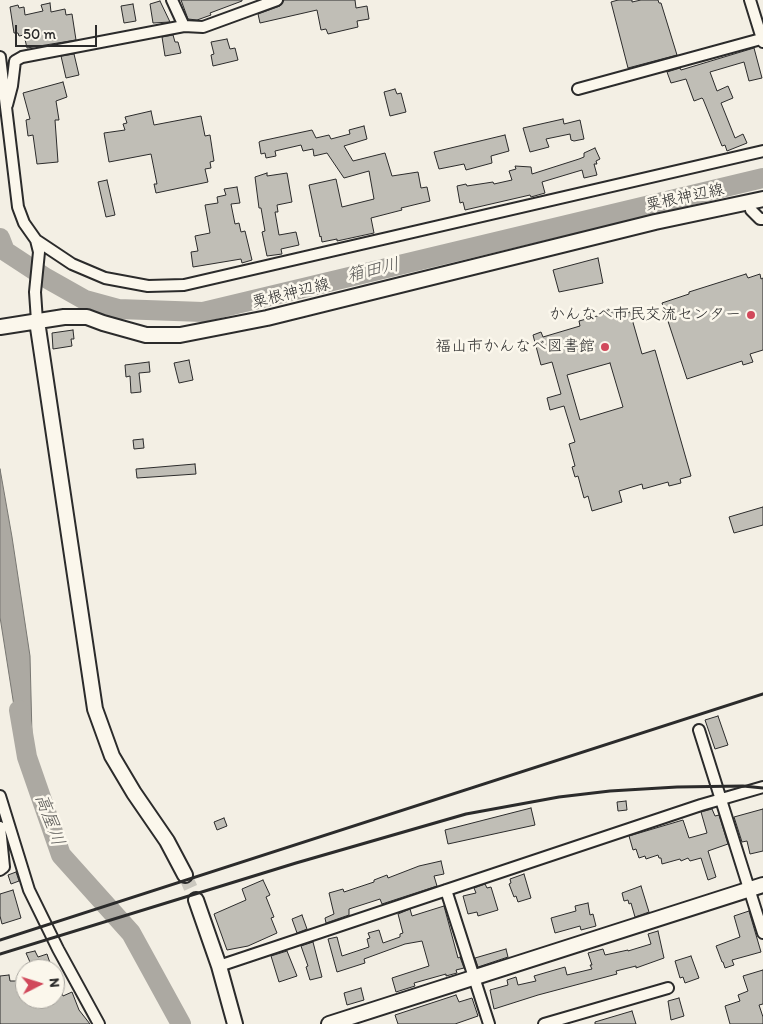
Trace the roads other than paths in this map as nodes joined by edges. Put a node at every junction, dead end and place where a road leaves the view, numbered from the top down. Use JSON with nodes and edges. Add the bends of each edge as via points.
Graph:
{"nodes":[{"id":1,"x":172,"y":0,"type":"edge"},
{"id":2,"x":277,"y":0,"type":"edge"},
{"id":3,"x":750,"y":0,"type":"edge"},
{"id":4,"x":184,"y":26,"type":"junction"},
{"id":5,"x":762,"y":40,"type":"edge"},
{"id":6,"x":0,"y":57,"type":"edge"},
{"id":7,"x":578,"y":89,"type":"dead end"},
{"id":8,"x":7,"y":105,"type":"junction"},
{"id":9,"x":763,"y":151,"type":"edge"},
{"id":10,"x":756,"y":200,"type":"edge"},
{"id":11,"x":763,"y":219,"type":"edge"},
{"id":12,"x":36,"y":240,"type":"junction"},
{"id":13,"x":33,"y":322,"type":"junction"},
{"id":14,"x":0,"y":327,"type":"edge"},
{"id":15,"x":699,"y":730,"type":"dead end"},
{"id":16,"x":763,"y":786,"type":"edge"},
{"id":17,"x":0,"y":796,"type":"edge"},
{"id":18,"x":722,"y":800,"type":"junction"},
{"id":19,"x":0,"y":827,"type":"edge"},
{"id":20,"x":0,"y":870,"type":"edge"},
{"id":21,"x":185,"y":874,"type":"tunnel mouth"},
{"id":22,"x":756,"y":887,"type":"edge"},
{"id":23,"x":446,"y":890,"type":"junction"},
{"id":24,"x":196,"y":900,"type":"tunnel mouth"},
{"id":25,"x":763,"y":933,"type":"edge"},
{"id":26,"x":219,"y":966,"type":"junction"},
{"id":27,"x":473,"y":978,"type":"junction"},
{"id":28,"x":668,"y":988,"type":"dead end"},
{"id":29,"x":98,"y":1024,"type":"edge"},
{"id":30,"x":235,"y":1024,"type":"edge"},
{"id":31,"x":329,"y":1024,"type":"edge"},
{"id":32,"x":489,"y":1024,"type":"edge"},
{"id":33,"x":544,"y":1024,"type":"edge"}],
"edges":[{"from":1,"to":4,"type":"street"},
{"from":2,"to":4,"type":"street","via":[[203,26]]},
{"from":3,"to":5,"type":"street"},
{"from":4,"to":8,"type":"street","via":[[22,57],[15,61]]},
{"from":5,"to":7,"type":"street"},
{"from":6,"to":8,"type":"street"},
{"from":8,"to":12,"type":"street","via":[[18,207]]},
{"from":9,"to":12,"type":"street","via":[[184,285],[148,286],[105,278],[72,264]]},
{"from":10,"to":11,"type":"street","via":[[752,210]]},
{"from":10,"to":13,"type":"street","name":"粟根神辺線","via":[[267,318],[188,334],[146,334],[87,317]]},
{"from":12,"to":13,"type":"street","via":[[39,252]]},
{"from":13,"to":14,"type":"street","name":"粟根神辺線"},
{"from":13,"to":21,"type":"street","via":[[94,709],[112,756]]},
{"from":15,"to":18,"type":"street"},
{"from":16,"to":18,"type":"street"},
{"from":17,"to":29,"type":"street","via":[[29,890]]},
{"from":18,"to":22,"type":"street"},
{"from":18,"to":23,"type":"street"},
{"from":19,"to":20,"type":"street","via":[[4,866]]},
{"from":22,"to":25,"type":"street"},
{"from":22,"to":27,"type":"street"},
{"from":23,"to":26,"type":"street"},
{"from":23,"to":27,"type":"street"},
{"from":24,"to":26,"type":"street"},
{"from":26,"to":30,"type":"street"},
{"from":27,"to":31,"type":"street"},
{"from":27,"to":32,"type":"street"},
{"from":28,"to":33,"type":"street"}]}
